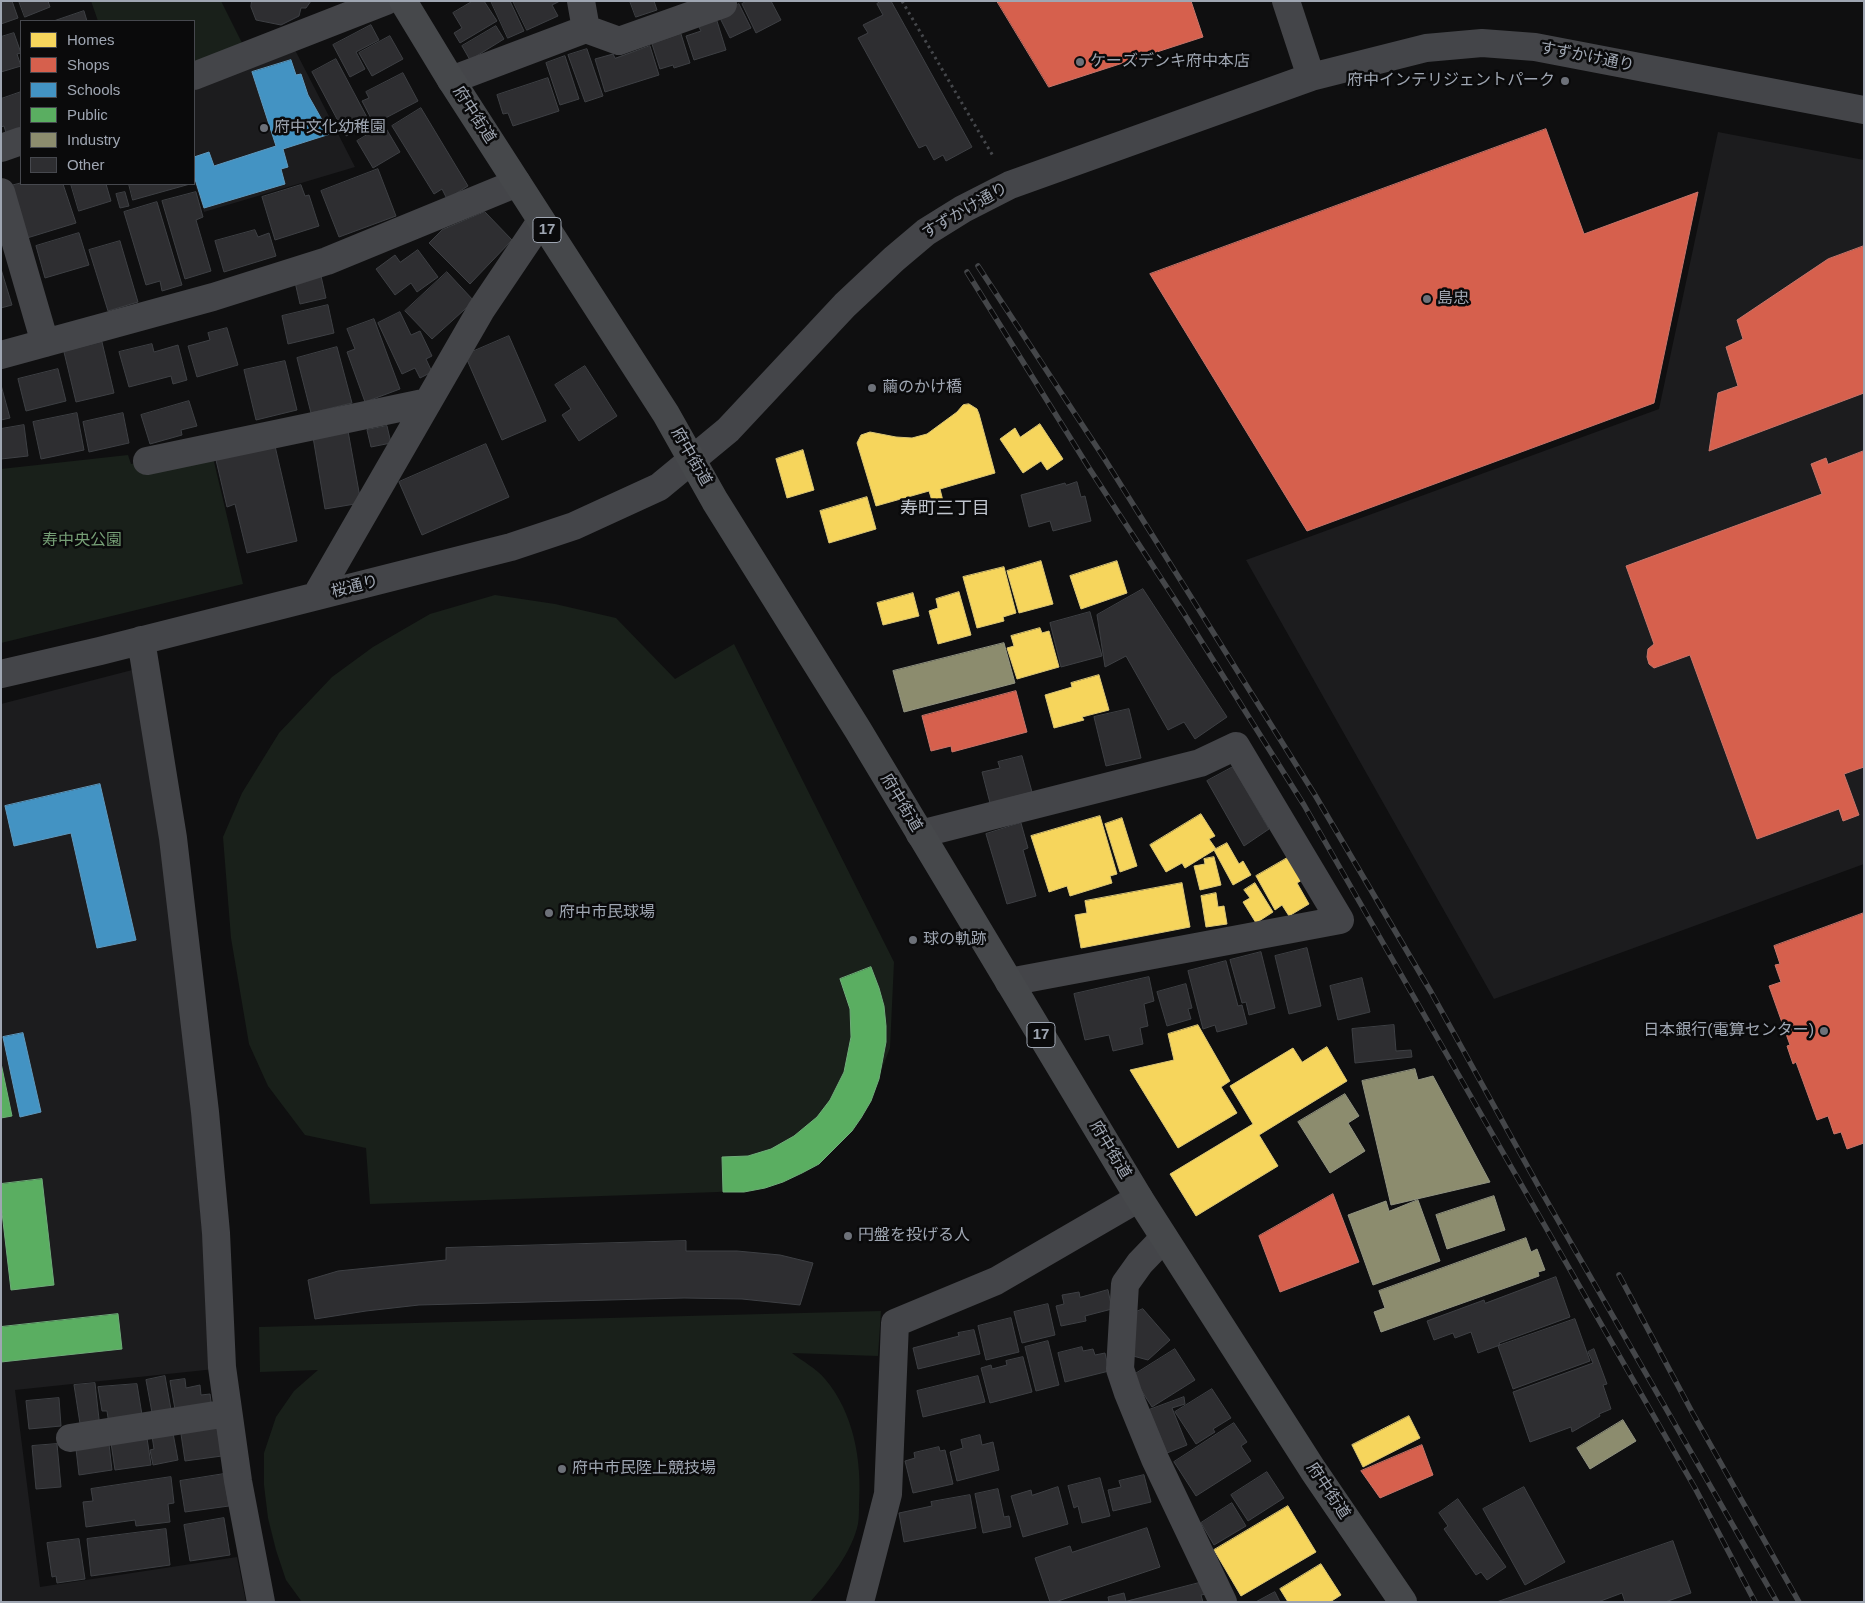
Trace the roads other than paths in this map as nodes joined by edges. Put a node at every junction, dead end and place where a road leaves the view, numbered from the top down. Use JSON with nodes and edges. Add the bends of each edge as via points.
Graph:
{"nodes":[{"id":1,"x":386,"y":1,"type":"edge"},
{"id":2,"x":403,"y":1,"type":"edge"},
{"id":3,"x":582,"y":1,"type":"edge"},
{"id":4,"x":1286,"y":1,"type":"edge"},
{"id":5,"x":723,"y":4,"type":"dead end"},
{"id":6,"x":586,"y":29,"type":"junction"},
{"id":7,"x":195,"y":76,"type":"edge"},
{"id":8,"x":1311,"y":77,"type":"junction"},
{"id":9,"x":451,"y":80,"type":"junction"},
{"id":10,"x":1864,"y":110,"type":"edge"},
{"id":11,"x":20,"y":141,"type":"edge"},
{"id":12,"x":1,"y":148,"type":"edge"},
{"id":13,"x":517,"y":183,"type":"junction"},
{"id":14,"x":1,"y":192,"type":"edge"},
{"id":15,"x":541,"y":221,"type":"junction"},
{"id":16,"x":45,"y":343,"type":"junction"},
{"id":17,"x":1,"y":355,"type":"edge"},
{"id":18,"x":428,"y":402,"type":"junction"},
{"id":19,"x":692,"y":460,"type":"junction"},
{"id":20,"x":147,"y":461,"type":"dead end"},
{"id":21,"x":316,"y":596,"type":"junction"},
{"id":22,"x":141,"y":640,"type":"junction"},
{"id":23,"x":1,"y":674,"type":"edge"},
{"id":24,"x":920,"y":834,"type":"junction"},
{"id":25,"x":1008,"y":982,"type":"junction"},
{"id":26,"x":1139,"y":1198,"type":"junction"},
{"id":27,"x":1164,"y":1238,"type":"junction"},
{"id":28,"x":228,"y":1413,"type":"junction"},
{"id":29,"x":70,"y":1438,"type":"dead end"},
{"id":30,"x":260,"y":1602,"type":"edge"},
{"id":31,"x":860,"y":1602,"type":"edge"},
{"id":32,"x":1223,"y":1602,"type":"edge"},
{"id":33,"x":1403,"y":1602,"type":"edge"}],
"edges":[{"from":1,"to":7,"type":"street"},
{"from":2,"to":9,"type":"main road","name":"府中街道","number":"17"},
{"from":3,"to":6,"type":"street"},
{"from":4,"to":8,"type":"street"},
{"from":5,"to":6,"type":"street","via":[[618,41]]},
{"from":6,"to":9,"type":"street"},
{"from":8,"to":10,"type":"street","name":"すずかけ通り","via":[[1426,48],[1482,43],[1535,47]]},
{"from":8,"to":19,"type":"street","name":"すずかけ通り","via":[[1010,185],[963,209],[926,232],[845,304],[728,430]]},
{"from":9,"to":13,"type":"main road","name":"府中街道","number":"17"},
{"from":11,"to":12,"type":"street"},
{"from":13,"to":15,"type":"main road","name":"府中街道","number":"17"},
{"from":13,"to":16,"type":"street","via":[[327,261],[213,297]]},
{"from":14,"to":16,"type":"street"},
{"from":15,"to":18,"type":"street","via":[[481,310]]},
{"from":15,"to":19,"type":"main road","name":"府中街道","number":"17","via":[[666,414]]},
{"from":16,"to":17,"type":"street"},
{"from":18,"to":20,"type":"street"},
{"from":18,"to":21,"type":"street"},
{"from":19,"to":21,"type":"street","name":"桜通り","via":[[659,487],[574,526],[511,547]]},
{"from":19,"to":24,"type":"main road","name":"府中街道","number":"17"},
{"from":21,"to":22,"type":"street","name":"桜通り"},
{"from":22,"to":23,"type":"street","name":"桜通り"},
{"from":22,"to":28,"type":"street","via":[[173,838],[205,1112]]},
{"from":24,"to":25,"type":"main road","name":"府中街道","number":"17"},
{"from":24,"to":25,"type":"street","via":[[1200,763],[1236,746],[1340,920]]},
{"from":25,"to":26,"type":"main road","name":"府中街道","number":"17"},
{"from":26,"to":27,"type":"main road","name":"府中街道","number":"17"},
{"from":26,"to":31,"type":"street","via":[[996,1281],[895,1324],[888,1494]]},
{"from":27,"to":32,"type":"street","via":[[1125,1284],[1120,1369],[1155,1458]]},
{"from":27,"to":33,"type":"main road","name":"府中街道","number":"17","via":[[1312,1470]]},
{"from":28,"to":29,"type":"street"},
{"from":28,"to":30,"type":"street"}]}
